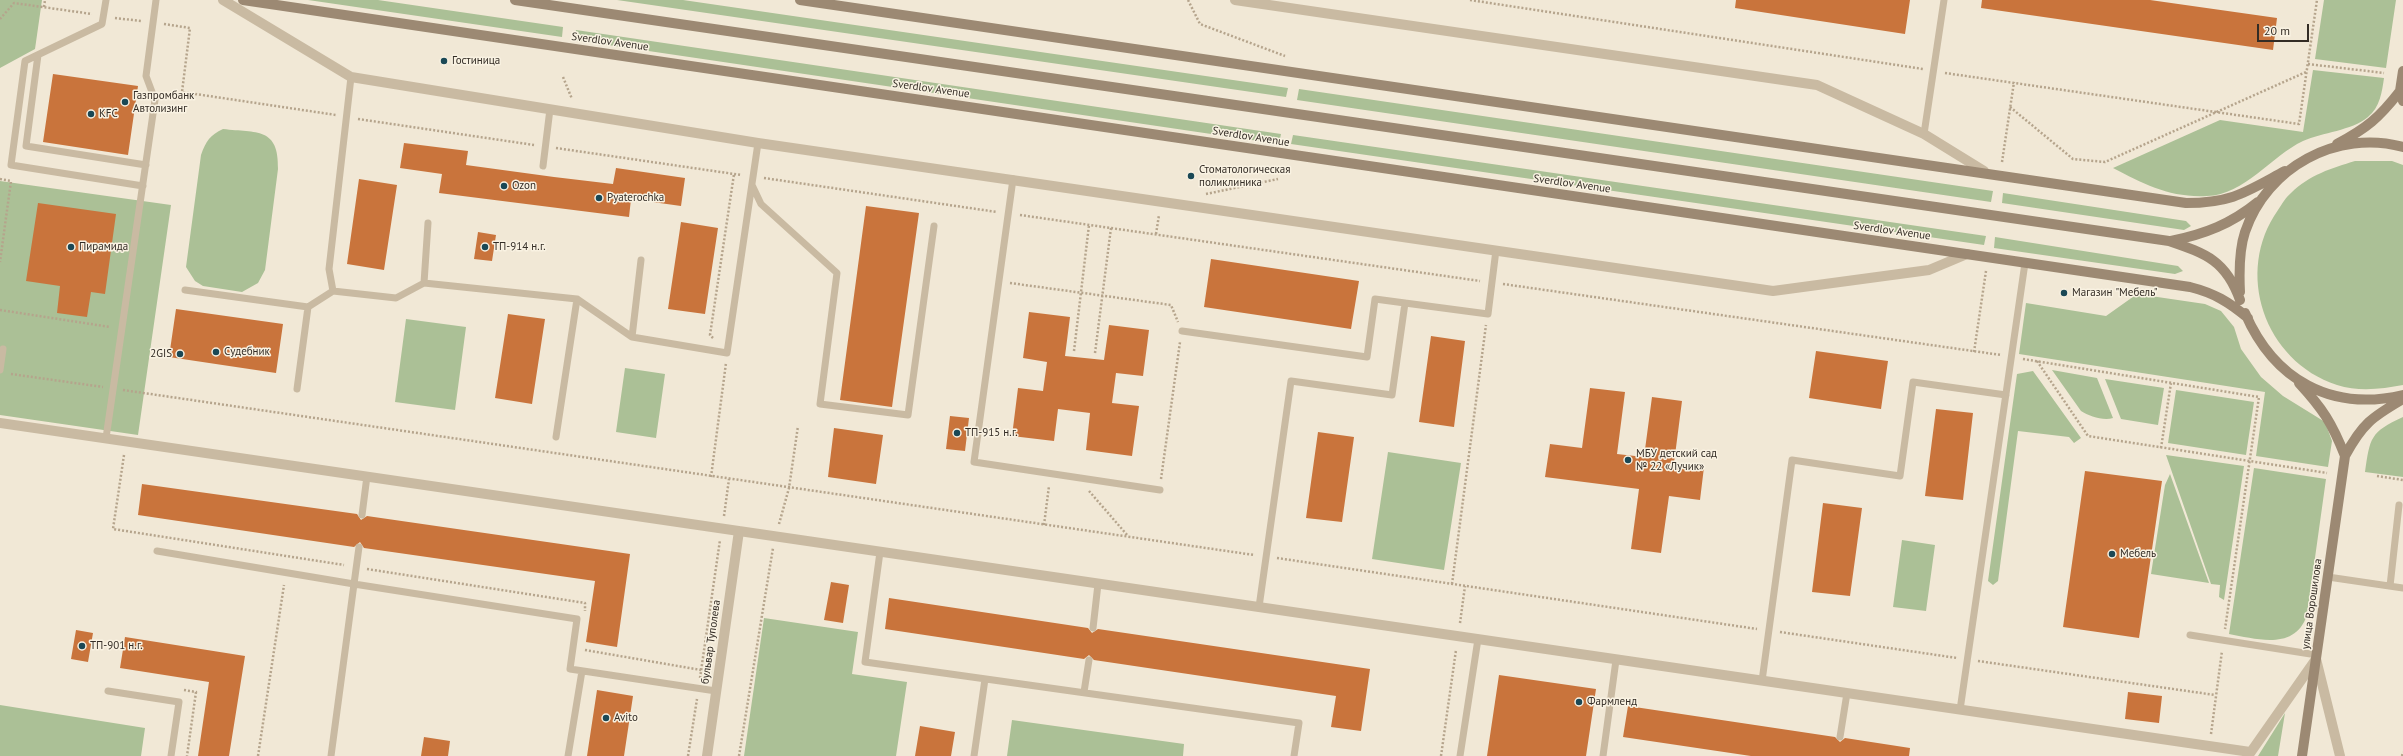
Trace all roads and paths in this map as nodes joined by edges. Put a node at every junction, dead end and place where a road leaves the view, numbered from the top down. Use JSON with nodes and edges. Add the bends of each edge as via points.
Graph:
{"nodes":[{"id":1,"x":45,"y":0,"type":"edge"},
{"id":2,"x":106,"y":0,"type":"edge"},
{"id":3,"x":156,"y":0,"type":"edge"},
{"id":4,"x":223,"y":0,"type":"edge"},
{"id":5,"x":243,"y":0,"type":"edge"},
{"id":6,"x":515,"y":0,"type":"edge"},
{"id":7,"x":800,"y":0,"type":"edge"},
{"id":8,"x":1188,"y":0,"type":"edge"},
{"id":9,"x":1236,"y":0,"type":"edge"},
{"id":10,"x":1470,"y":0,"type":"edge"},
{"id":11,"x":1944,"y":0,"type":"edge"},
{"id":12,"x":2317,"y":0,"type":"edge"},
{"id":13,"x":1254,"y":1,"type":"edge"},
{"id":14,"x":44,"y":7,"type":"junction"},
{"id":15,"x":103,"y":16,"type":"junction"},
{"id":16,"x":0,"y":19,"type":"edge"},
{"id":17,"x":153,"y":23,"type":"junction"},
{"id":18,"x":38,"y":55,"type":"junction"},
{"id":19,"x":1292,"y":58,"type":"dead end"},
{"id":20,"x":2308,"y":64,"type":"junction"},
{"id":21,"x":1933,"y":71,"type":"junction"},
{"id":22,"x":2403,"y":71,"type":"edge"},
{"id":23,"x":2306,"y":72,"type":"junction"},
{"id":24,"x":2384,"y":73,"type":"dead end"},
{"id":25,"x":351,"y":77,"type":"junction"},
{"id":26,"x":563,"y":77,"type":"dead end"},
{"id":27,"x":2014,"y":82,"type":"junction"},
{"id":28,"x":2400,"y":91,"type":"junction"},
{"id":29,"x":2403,"y":101,"type":"edge"},
{"id":30,"x":2010,"y":107,"type":"junction"},
{"id":31,"x":550,"y":109,"type":"junction"},
{"id":32,"x":2218,"y":112,"type":"junction"},
{"id":33,"x":579,"y":114,"type":"junction"},
{"id":34,"x":346,"y":117,"type":"junction"},
{"id":35,"x":1924,"y":134,"type":"junction"},
{"id":36,"x":758,"y":143,"type":"junction"},
{"id":37,"x":546,"y":146,"type":"junction"},
{"id":38,"x":2403,"y":147,"type":"edge"},
{"id":39,"x":2328,"y":149,"type":"junction"},
{"id":40,"x":146,"y":165,"type":"junction"},
{"id":41,"x":543,"y":166,"type":"dead end"},
{"id":42,"x":2001,"y":168,"type":"dead end"},
{"id":43,"x":1984,"y":171,"type":"junction"},
{"id":44,"x":2285,"y":171,"type":"junction"},
{"id":45,"x":734,"y":174,"type":"junction"},
{"id":46,"x":0,"y":179,"type":"edge"},
{"id":47,"x":1013,"y":179,"type":"junction"},
{"id":48,"x":753,"y":181,"type":"junction"},
{"id":49,"x":143,"y":186,"type":"junction"},
{"id":50,"x":2262,"y":198,"type":"junction"},
{"id":51,"x":1008,"y":214,"type":"junction"},
{"id":52,"x":428,"y":223,"type":"dead end"},
{"id":53,"x":1089,"y":225,"type":"junction"},
{"id":54,"x":934,"y":226,"type":"dead end"},
{"id":55,"x":1111,"y":228,"type":"junction"},
{"id":56,"x":2169,"y":241,"type":"junction"},
{"id":57,"x":1496,"y":250,"type":"junction"},
{"id":58,"x":1967,"y":254,"type":"junction"},
{"id":59,"x":641,"y":260,"type":"dead end"},
{"id":60,"x":0,"y":262,"type":"edge"},
{"id":61,"x":2025,"y":263,"type":"junction"},
{"id":62,"x":1986,"y":270,"type":"dead end"},
{"id":63,"x":996,"y":281,"type":"junction"},
{"id":64,"x":1492,"y":282,"type":"junction"},
{"id":65,"x":424,"y":283,"type":"junction"},
{"id":66,"x":185,"y":290,"type":"dead end"},
{"id":67,"x":333,"y":291,"type":"junction"},
{"id":68,"x":1081,"y":293,"type":"junction"},
{"id":69,"x":1102,"y":296,"type":"junction"},
{"id":70,"x":577,"y":299,"type":"junction"},
{"id":71,"x":2240,"y":300,"type":"junction"},
{"id":72,"x":1405,"y":302,"type":"junction"},
{"id":73,"x":308,"y":307,"type":"junction"},
{"id":74,"x":0,"y":310,"type":"edge"},
{"id":75,"x":1488,"y":314,"type":"junction"},
{"id":76,"x":2248,"y":318,"type":"junction"},
{"id":77,"x":116,"y":328,"type":"dead end"},
{"id":78,"x":1182,"y":331,"type":"junction"},
{"id":79,"x":632,"y":337,"type":"junction"},
{"id":80,"x":3,"y":350,"type":"dead end"},
{"id":81,"x":1074,"y":351,"type":"dead end"},
{"id":82,"x":1974,"y":352,"type":"junction"},
{"id":83,"x":728,"y":353,"type":"junction"},
{"id":84,"x":1095,"y":353,"type":"dead end"},
{"id":85,"x":2012,"y":357,"type":"junction"},
{"id":86,"x":2036,"y":361,"type":"junction"},
{"id":87,"x":0,"y":370,"type":"edge"},
{"id":88,"x":8,"y":374,"type":"dead end"},
{"id":89,"x":2293,"y":377,"type":"junction"},
{"id":90,"x":2171,"y":383,"type":"junction"},
{"id":91,"x":113,"y":388,"type":"junction"},
{"id":92,"x":297,"y":389,"type":"dead end"},
{"id":93,"x":2006,"y":395,"type":"junction"},
{"id":94,"x":2403,"y":395,"type":"edge"},
{"id":95,"x":2403,"y":399,"type":"edge"},
{"id":96,"x":0,"y":423,"type":"edge"},
{"id":97,"x":798,"y":426,"type":"dead end"},
{"id":98,"x":556,"y":437,"type":"dead end"},
{"id":99,"x":106,"y":438,"type":"junction"},
{"id":100,"x":2161,"y":448,"type":"junction"},
{"id":101,"x":2345,"y":456,"type":"junction"},
{"id":102,"x":2248,"y":462,"type":"junction"},
{"id":103,"x":2327,"y":473,"type":"dead end"},
{"id":104,"x":1051,"y":474,"type":"junction"},
{"id":105,"x":367,"y":476,"type":"junction"},
{"id":106,"x":2377,"y":476,"type":"dead end"},
{"id":107,"x":711,"y":477,"type":"junction"},
{"id":108,"x":1078,"y":477,"type":"junction"},
{"id":109,"x":729,"y":479,"type":"junction"},
{"id":110,"x":2403,"y":480,"type":"edge"},
{"id":111,"x":789,"y":488,"type":"junction"},
{"id":112,"x":1160,"y":490,"type":"joint"},
{"id":113,"x":2399,"y":505,"type":"dead end"},
{"id":114,"x":362,"y":515,"type":"dead end"},
{"id":115,"x":1044,"y":525,"type":"junction"},
{"id":116,"x":722,"y":528,"type":"junction"},
{"id":117,"x":740,"y":531,"type":"junction"},
{"id":118,"x":775,"y":536,"type":"junction"},
{"id":119,"x":1128,"y":537,"type":"junction"},
{"id":120,"x":359,"y":547,"type":"dead end"},
{"id":121,"x":157,"y":551,"type":"dead end"},
{"id":122,"x":880,"y":552,"type":"junction"},
{"id":123,"x":289,"y":557,"type":"dead end"},
{"id":124,"x":1267,"y":557,"type":"junction"},
{"id":125,"x":286,"y":573,"type":"junction"},
{"id":126,"x":2328,"y":577,"type":"junction"},
{"id":127,"x":354,"y":584,"type":"junction"},
{"id":128,"x":1098,"y":584,"type":"junction"},
{"id":129,"x":1452,"y":584,"type":"junction"},
{"id":130,"x":1465,"y":586,"type":"junction"},
{"id":131,"x":2390,"y":586,"type":"junction"},
{"id":132,"x":2403,"y":588,"type":"edge"},
{"id":133,"x":1259,"y":607,"type":"junction"},
{"id":134,"x":1093,"y":628,"type":"dead end"},
{"id":135,"x":1769,"y":630,"type":"junction"},
{"id":136,"x":2190,"y":635,"type":"dead end"},
{"id":137,"x":1458,"y":636,"type":"junction"},
{"id":138,"x":1478,"y":639,"type":"junction"},
{"id":139,"x":2224,"y":640,"type":"junction"},
{"id":140,"x":2316,"y":657,"type":"junction"},
{"id":141,"x":1967,"y":659,"type":"junction"},
{"id":142,"x":1089,"y":660,"type":"dead end"},
{"id":143,"x":1616,"y":660,"type":"junction"},
{"id":144,"x":582,"y":671,"type":"junction"},
{"id":145,"x":985,"y":679,"type":"junction"},
{"id":146,"x":1762,"y":681,"type":"junction"},
{"id":147,"x":698,"y":688,"type":"junction"},
{"id":148,"x":108,"y":691,"type":"dead end"},
{"id":149,"x":716,"y":691,"type":"junction"},
{"id":150,"x":1084,"y":692,"type":"junction"},
{"id":151,"x":1847,"y":693,"type":"junction"},
{"id":152,"x":2215,"y":695,"type":"junction"},
{"id":153,"x":1960,"y":710,"type":"junction"},
{"id":154,"x":1840,"y":737,"type":"dead end"},
{"id":155,"x":2210,"y":746,"type":"junction"},
{"id":156,"x":2403,"y":752,"type":"edge"},
{"id":157,"x":2249,"y":754,"type":"edge"},
{"id":158,"x":171,"y":756,"type":"edge"},
{"id":159,"x":258,"y":756,"type":"edge"},
{"id":160,"x":330,"y":756,"type":"edge"},
{"id":161,"x":568,"y":756,"type":"edge"},
{"id":162,"x":688,"y":756,"type":"edge"},
{"id":163,"x":706,"y":756,"type":"edge"},
{"id":164,"x":739,"y":756,"type":"edge"},
{"id":165,"x":974,"y":756,"type":"edge"},
{"id":166,"x":1294,"y":756,"type":"edge"},
{"id":167,"x":1441,"y":756,"type":"edge"},
{"id":168,"x":1460,"y":756,"type":"edge"},
{"id":169,"x":1603,"y":756,"type":"edge"},
{"id":170,"x":2302,"y":756,"type":"edge"},
{"id":171,"x":2340,"y":756,"type":"edge"},
{"id":172,"x":2402,"y":756,"type":"edge"}],
"edges":[{"from":1,"to":14,"type":"path"},
{"from":2,"to":15,"type":"lane"},
{"from":3,"to":17,"type":"lane"},
{"from":4,"to":25,"type":"street"},
{"from":5,"to":58,"type":"main road","name":"Sverdlov Avenue"},
{"from":6,"to":56,"type":"main road"},
{"from":7,"to":43,"type":"main road"},
{"from":8,"to":19,"type":"path","via":[[1200,24]]},
{"from":9,"to":13,"type":"street"},
{"from":10,"to":21,"type":"path"},
{"from":11,"to":21,"type":"lane"},
{"from":12,"to":20,"type":"path"},
{"from":13,"to":35,"type":"street","via":[[1817,85]]},
{"from":14,"to":15,"type":"path"},
{"from":14,"to":16,"type":"path","via":[[14,3]]},
{"from":15,"to":17,"type":"path"},
{"from":15,"to":18,"type":"lane","via":[[102,24]]},
{"from":17,"to":34,"type":"path","via":[[190,28],[182,92]]},
{"from":17,"to":40,"type":"lane","via":[[146,76],[155,100]]},
{"from":18,"to":40,"type":"lane","via":[[26,146]]},
{"from":18,"to":49,"type":"lane","via":[[25,61],[11,165]]},
{"from":20,"to":23,"type":"path"},
{"from":20,"to":24,"type":"path"},
{"from":21,"to":27,"type":"path"},
{"from":21,"to":35,"type":"lane"},
{"from":22,"to":28,"type":"main road"},
{"from":23,"to":32,"type":"path"},
{"from":23,"to":32,"type":"path","via":[[2299,124]]},
{"from":25,"to":31,"type":"street"},
{"from":25,"to":34,"type":"lane"},
{"from":26,"to":33,"type":"path"},
{"from":27,"to":30,"type":"path"},
{"from":27,"to":32,"type":"path"},
{"from":28,"to":29,"type":"main road"},
{"from":28,"to":39,"type":"main road","via":[[2382,115],[2367,127]]},
{"from":30,"to":32,"type":"path","via":[[2073,159],[2105,162]]},
{"from":30,"to":42,"type":"path"},
{"from":31,"to":33,"type":"street"},
{"from":31,"to":37,"type":"lane"},
{"from":33,"to":36,"type":"street"},
{"from":34,"to":37,"type":"path"},
{"from":34,"to":67,"type":"lane","via":[[329,269]]},
{"from":35,"to":43,"type":"street"},
{"from":36,"to":47,"type":"street"},
{"from":36,"to":48,"type":"lane"},
{"from":37,"to":41,"type":"lane"},
{"from":37,"to":45,"type":"path"},
{"from":38,"to":39,"type":"main road","via":[[2367,142]]},
{"from":39,"to":44,"type":"main road"},
{"from":40,"to":49,"type":"lane"},
{"from":43,"to":44,"type":"main road","via":[[2186,202],[2213,202],[2239,196]]},
{"from":44,"to":50,"type":"main road"},
{"from":45,"to":48,"type":"path"},
{"from":45,"to":83,"type":"path","via":[[710,335]]},
{"from":46,"to":60,"type":"path","via":[[11,181]]},
{"from":47,"to":51,"type":"lane"},
{"from":47,"to":57,"type":"street"},
{"from":48,"to":51,"type":"path"},
{"from":48,"to":54,"type":"lane","via":[[762,204],[837,273],[820,404],[908,415]]},
{"from":48,"to":83,"type":"lane"},
{"from":49,"to":91,"type":"lane"},
{"from":50,"to":56,"type":"main road","via":[[2241,216],[2208,232]]},
{"from":50,"to":71,"type":"main road","via":[[2245,232],[2239,269]]},
{"from":51,"to":53,"type":"path"},
{"from":51,"to":63,"type":"lane"},
{"from":52,"to":65,"type":"lane"},
{"from":53,"to":55,"type":"path"},
{"from":53,"to":68,"type":"path"},
{"from":55,"to":64,"type":"path"},
{"from":55,"to":69,"type":"path"},
{"from":56,"to":71,"type":"main road","via":[[2202,252],[2218,263],[2228,273]]},
{"from":57,"to":58,"type":"street","via":[[1773,291],[1929,270]]},
{"from":57,"to":64,"type":"lane"},
{"from":58,"to":61,"type":"main road","name":"Sverdlov Avenue"},
{"from":59,"to":79,"type":"lane"},
{"from":61,"to":76,"type":"main road","name":"Sverdlov Avenue","via":[[2190,287],[2212,293],[2230,302]]},
{"from":61,"to":85,"type":"lane"},
{"from":62,"to":82,"type":"path"},
{"from":63,"to":68,"type":"path"},
{"from":63,"to":104,"type":"lane","via":[[974,462]]},
{"from":64,"to":75,"type":"lane"},
{"from":64,"to":82,"type":"path"},
{"from":65,"to":67,"type":"lane","via":[[396,298]]},
{"from":65,"to":70,"type":"lane"},
{"from":66,"to":73,"type":"lane"},
{"from":67,"to":73,"type":"lane"},
{"from":68,"to":69,"type":"path"},
{"from":68,"to":81,"type":"path"},
{"from":69,"to":78,"type":"path","via":[[1171,305]]},
{"from":69,"to":84,"type":"path"},
{"from":70,"to":79,"type":"lane"},
{"from":70,"to":98,"type":"lane"},
{"from":71,"to":76,"type":"main road"},
{"from":72,"to":75,"type":"lane"},
{"from":72,"to":78,"type":"lane","via":[[1375,299],[1367,357]]},
{"from":72,"to":124,"type":"lane","via":[[1392,395],[1291,382]]},
{"from":73,"to":92,"type":"lane"},
{"from":74,"to":77,"type":"path"},
{"from":75,"to":129,"type":"path"},
{"from":76,"to":89,"type":"main road","via":[[2269,355]]},
{"from":78,"to":112,"type":"path"},
{"from":79,"to":83,"type":"lane"},
{"from":80,"to":87,"type":"lane"},
{"from":82,"to":85,"type":"path"},
{"from":83,"to":107,"type":"path"},
{"from":85,"to":86,"type":"path"},
{"from":85,"to":93,"type":"lane"},
{"from":86,"to":90,"type":"path"},
{"from":86,"to":100,"type":"path","via":[[2088,436]]},
{"from":88,"to":91,"type":"path"},
{"from":89,"to":94,"type":"main road","via":[[2321,392],[2354,400],[2379,401]]},
{"from":89,"to":101,"type":"main road","via":[[2322,408],[2333,426]]},
{"from":90,"to":100,"type":"path"},
{"from":90,"to":102,"type":"path","via":[[2259,397]]},
{"from":91,"to":99,"type":"lane"},
{"from":91,"to":107,"type":"path"},
{"from":93,"to":135,"type":"lane","via":[[1913,382],[1900,476],[1792,460]]},
{"from":93,"to":141,"type":"lane"},
{"from":95,"to":101,"type":"main road","via":[[2372,417],[2357,434]]},
{"from":96,"to":99,"type":"street"},
{"from":97,"to":111,"type":"path"},
{"from":99,"to":105,"type":"street"},
{"from":100,"to":102,"type":"path"},
{"from":101,"to":126,"type":"main road","name":"улица Ворошилова"},
{"from":102,"to":103,"type":"path"},
{"from":102,"to":139,"type":"path"},
{"from":104,"to":108,"type":"lane"},
{"from":104,"to":115,"type":"path"},
{"from":105,"to":114,"type":"lane"},
{"from":105,"to":116,"type":"street"},
{"from":106,"to":110,"type":"path"},
{"from":107,"to":109,"type":"path"},
{"from":108,"to":112,"type":"lane"},
{"from":108,"to":119,"type":"path"},
{"from":109,"to":111,"type":"path"},
{"from":109,"to":116,"type":"path"},
{"from":111,"to":115,"type":"path"},
{"from":111,"to":118,"type":"path"},
{"from":113,"to":131,"type":"lane"},
{"from":115,"to":119,"type":"path"},
{"from":116,"to":117,"type":"street"},
{"from":116,"to":147,"type":"path"},
{"from":117,"to":118,"type":"street"},
{"from":117,"to":149,"type":"street","name":"бульвар Туполева"},
{"from":118,"to":122,"type":"street"},
{"from":118,"to":164,"type":"path"},
{"from":119,"to":124,"type":"path"},
{"from":120,"to":127,"type":"lane"},
{"from":121,"to":125,"type":"lane"},
{"from":122,"to":128,"type":"street"},
{"from":122,"to":145,"type":"lane","via":[[865,662]]},
{"from":123,"to":125,"type":"path"},
{"from":124,"to":129,"type":"path"},
{"from":124,"to":133,"type":"lane"},
{"from":125,"to":127,"type":"lane"},
{"from":125,"to":159,"type":"path"},
{"from":126,"to":131,"type":"lane"},
{"from":126,"to":140,"type":"main road","name":"улица Ворошилова"},
{"from":127,"to":144,"type":"lane","via":[[577,619],[570,669]]},
{"from":127,"to":160,"type":"lane"},
{"from":128,"to":133,"type":"street"},
{"from":128,"to":134,"type":"lane"},
{"from":129,"to":130,"type":"path"},
{"from":130,"to":135,"type":"path"},
{"from":130,"to":137,"type":"path"},
{"from":131,"to":132,"type":"lane"},
{"from":133,"to":137,"type":"street"},
{"from":135,"to":141,"type":"path"},
{"from":135,"to":146,"type":"lane"},
{"from":136,"to":139,"type":"lane"},
{"from":137,"to":138,"type":"street"},
{"from":137,"to":167,"type":"path"},
{"from":138,"to":143,"type":"street"},
{"from":138,"to":168,"type":"lane"},
{"from":139,"to":140,"type":"lane"},
{"from":139,"to":152,"type":"path"},
{"from":140,"to":157,"type":"street"},
{"from":140,"to":170,"type":"main road","name":"улица Ворошилова"},
{"from":140,"to":171,"type":"street"},
{"from":141,"to":152,"type":"path"},
{"from":141,"to":153,"type":"lane"},
{"from":142,"to":150,"type":"lane"},
{"from":143,"to":146,"type":"street"},
{"from":143,"to":169,"type":"lane"},
{"from":144,"to":147,"type":"lane"},
{"from":144,"to":161,"type":"lane"},
{"from":145,"to":150,"type":"lane"},
{"from":145,"to":165,"type":"lane"},
{"from":146,"to":151,"type":"street"},
{"from":147,"to":149,"type":"lane"},
{"from":147,"to":162,"type":"path"},
{"from":148,"to":158,"type":"lane","via":[[180,702]]},
{"from":149,"to":163,"type":"street","name":"бульвар Туполева"},
{"from":150,"to":166,"type":"lane","via":[[1299,723]]},
{"from":151,"to":153,"type":"street"},
{"from":151,"to":154,"type":"lane"},
{"from":152,"to":155,"type":"path"},
{"from":153,"to":155,"type":"street"},
{"from":155,"to":157,"type":"street"},
{"from":156,"to":172,"type":"path"}]}
